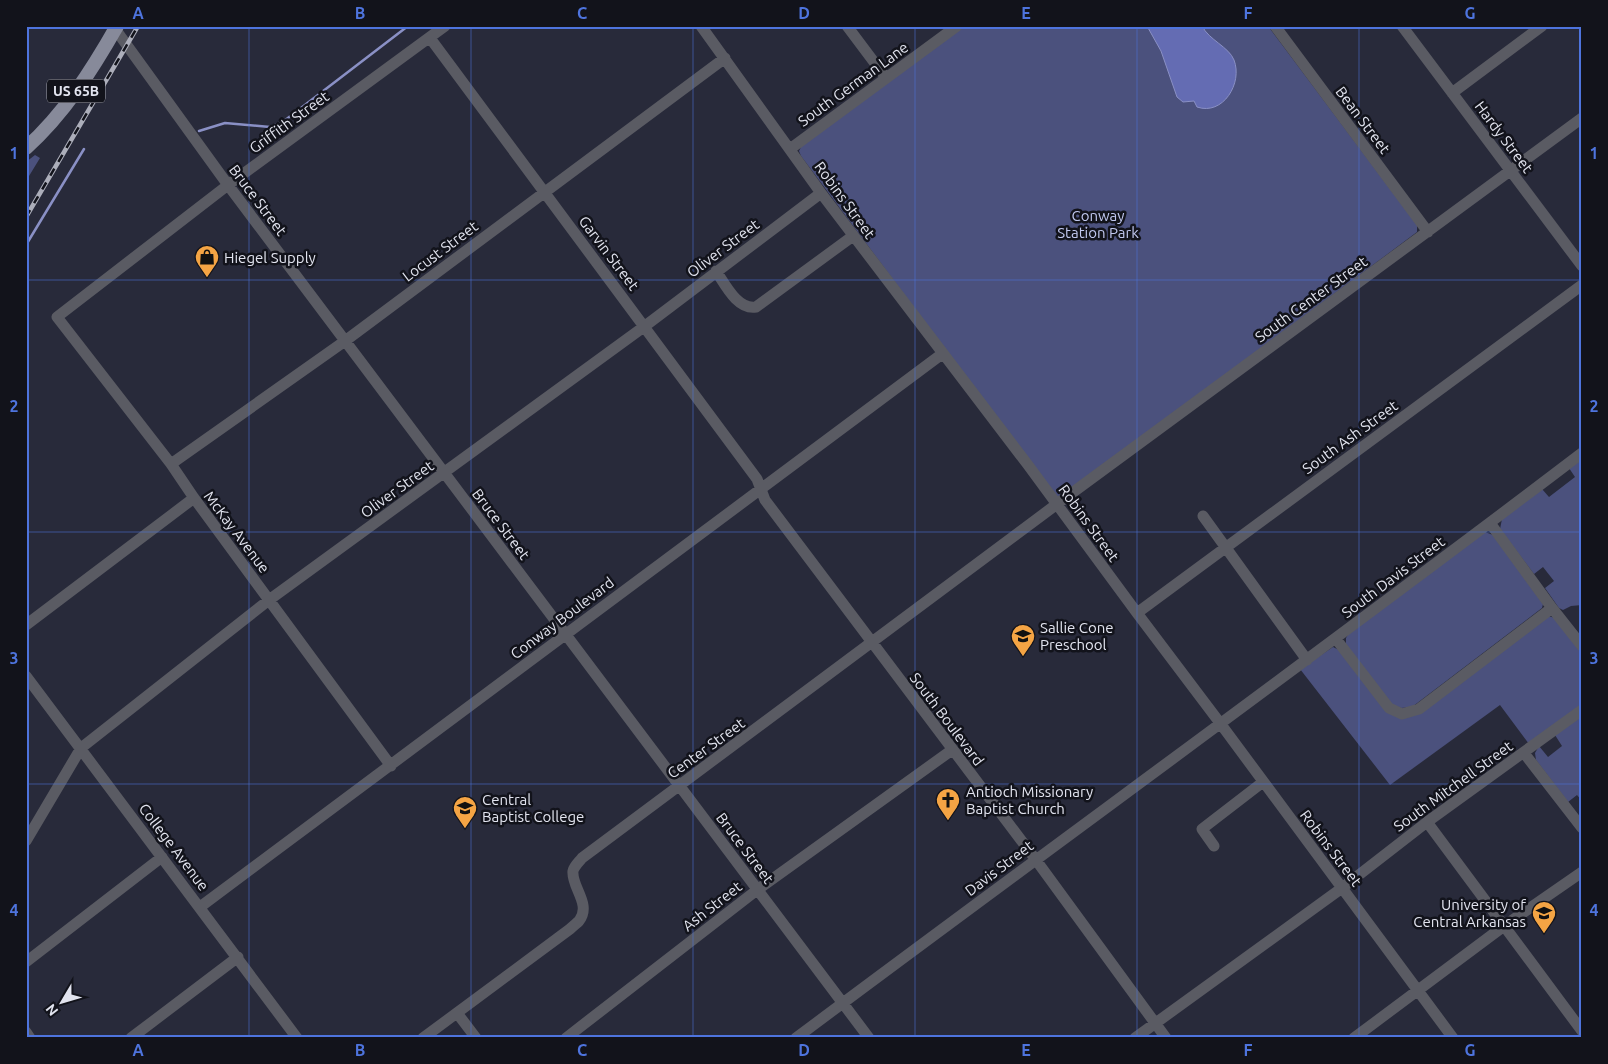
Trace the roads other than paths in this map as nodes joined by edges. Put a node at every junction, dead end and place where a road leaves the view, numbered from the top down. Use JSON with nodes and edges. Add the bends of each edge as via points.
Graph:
{"nodes":[{"id":1,"x":445,"y":26,"type":"edge"},
{"id":2,"x":701,"y":26,"type":"edge"},
{"id":3,"x":847,"y":26,"type":"edge"},
{"id":4,"x":957,"y":26,"type":"edge"},
{"id":5,"x":1275,"y":26,"type":"edge"},
{"id":6,"x":1402,"y":26,"type":"edge"},
{"id":7,"x":1542,"y":26,"type":"edge"},
{"id":8,"x":115,"y":27,"type":"edge"},
{"id":9,"x":430,"y":38,"type":"junction"},
{"id":10,"x":725,"y":58,"type":"junction"},
{"id":11,"x":886,"y":78,"type":"junction"},
{"id":12,"x":1452,"y":93,"type":"junction"},
{"id":13,"x":1582,"y":118,"type":"edge"},
{"id":14,"x":26,"y":148,"type":"edge"},
{"id":15,"x":790,"y":149,"type":"junction"},
{"id":16,"x":1510,"y":170,"type":"junction"},
{"id":17,"x":228,"y":185,"type":"junction"},
{"id":18,"x":545,"y":192,"type":"junction"},
{"id":19,"x":821,"y":193,"type":"junction"},
{"id":20,"x":1428,"y":232,"type":"junction"},
{"id":21,"x":853,"y":236,"type":"junction"},
{"id":22,"x":1582,"y":266,"type":"edge"},
{"id":23,"x":716,"y":272,"type":"junction"},
{"id":24,"x":1582,"y":285,"type":"edge"},
{"id":25,"x":57,"y":318,"type":"joint"},
{"id":26,"x":644,"y":326,"type":"junction"},
{"id":27,"x":345,"y":341,"type":"junction"},
{"id":28,"x":942,"y":354,"type":"junction"},
{"id":29,"x":1582,"y":453,"type":"edge"},
{"id":30,"x":171,"y":464,"type":"junction"},
{"id":31,"x":444,"y":473,"type":"junction"},
{"id":32,"x":760,"y":489,"type":"junction"},
{"id":33,"x":194,"y":498,"type":"junction"},
{"id":34,"x":1057,"y":504,"type":"junction"},
{"id":35,"x":1204,"y":516,"type":"dead end"},
{"id":36,"x":1490,"y":523,"type":"junction"},
{"id":37,"x":1226,"y":547,"type":"junction"},
{"id":38,"x":270,"y":600,"type":"junction"},
{"id":39,"x":1552,"y":608,"type":"junction"},
{"id":40,"x":1136,"y":613,"type":"junction"},
{"id":41,"x":26,"y":625,"type":"edge"},
{"id":42,"x":565,"y":634,"type":"junction"},
{"id":43,"x":1336,"y":639,"type":"junction"},
{"id":44,"x":873,"y":643,"type":"junction"},
{"id":45,"x":1582,"y":646,"type":"edge"},
{"id":46,"x":1307,"y":660,"type":"junction"},
{"id":47,"x":26,"y":676,"type":"edge"},
{"id":48,"x":1582,"y":710,"type":"edge"},
{"id":49,"x":1220,"y":723,"type":"junction"},
{"id":50,"x":80,"y":748,"type":"junction"},
{"id":51,"x":952,"y":750,"type":"junction"},
{"id":52,"x":1524,"y":753,"type":"junction"},
{"id":53,"x":390,"y":766,"type":"junction"},
{"id":54,"x":1263,"y":782,"type":"junction"},
{"id":55,"x":679,"y":786,"type":"junction"},
{"id":56,"x":1427,"y":822,"type":"junction"},
{"id":57,"x":1582,"y":828,"type":"edge"},
{"id":58,"x":26,"y":841,"type":"edge"},
{"id":59,"x":1214,"y":846,"type":"dead end"},
{"id":60,"x":162,"y":856,"type":"junction"},
{"id":61,"x":1036,"y":860,"type":"junction"},
{"id":62,"x":1582,"y":872,"type":"edge"},
{"id":63,"x":1342,"y":888,"type":"junction"},
{"id":64,"x":757,"y":890,"type":"junction"},
{"id":65,"x":200,"y":907,"type":"junction"},
{"id":66,"x":1504,"y":926,"type":"junction"},
{"id":67,"x":238,"y":957,"type":"junction"},
{"id":68,"x":26,"y":962,"type":"edge"},
{"id":69,"x":1418,"y":990,"type":"junction"},
{"id":70,"x":842,"y":1003,"type":"junction"},
{"id":71,"x":457,"y":1013,"type":"junction"},
{"id":72,"x":1155,"y":1023,"type":"junction"},
{"id":73,"x":1582,"y":1031,"type":"edge"},
{"id":74,"x":26,"y":1032,"type":"edge"},
{"id":75,"x":30,"y":1038,"type":"edge"},
{"id":76,"x":131,"y":1038,"type":"edge"},
{"id":77,"x":297,"y":1038,"type":"edge"},
{"id":78,"x":423,"y":1038,"type":"edge"},
{"id":79,"x":476,"y":1038,"type":"edge"},
{"id":80,"x":566,"y":1038,"type":"edge"},
{"id":81,"x":796,"y":1038,"type":"edge"},
{"id":82,"x":868,"y":1038,"type":"edge"},
{"id":83,"x":1135,"y":1038,"type":"edge"},
{"id":84,"x":1166,"y":1038,"type":"edge"},
{"id":85,"x":1354,"y":1038,"type":"edge"},
{"id":86,"x":1453,"y":1038,"type":"edge"}],
"edges":[{"from":1,"to":9,"type":"street","name":"Griffith Street"},
{"from":2,"to":10,"type":"street","name":"Robins Street"},
{"from":3,"to":11,"type":"street"},
{"from":4,"to":11,"type":"street","name":"South German Lane"},
{"from":5,"to":20,"type":"street","name":"Bean Street"},
{"from":6,"to":12,"type":"street","name":"Hardy Street"},
{"from":7,"to":12,"type":"street"},
{"from":8,"to":14,"type":"main road","number":"US 65B","via":[[65,107]]},
{"from":8,"to":17,"type":"street","name":"Bruce Street"},
{"from":9,"to":17,"type":"street","name":"Griffith Street"},
{"from":9,"to":18,"type":"street","name":"Garvin Street"},
{"from":10,"to":15,"type":"street","name":"Robins Street"},
{"from":10,"to":18,"type":"street","name":"Locust Street"},
{"from":11,"to":15,"type":"street","name":"South German Lane"},
{"from":12,"to":16,"type":"street","name":"Hardy Street"},
{"from":13,"to":16,"type":"street","name":"South Center Street"},
{"from":15,"to":19,"type":"street","name":"Robins Street"},
{"from":16,"to":20,"type":"street","name":"South Center Street"},
{"from":16,"to":22,"type":"street","name":"Hardy Street"},
{"from":17,"to":25,"type":"street","name":"Griffith Street"},
{"from":17,"to":27,"type":"street","name":"Bruce Street"},
{"from":18,"to":26,"type":"street","name":"Garvin Street"},
{"from":18,"to":27,"type":"street","name":"Locust Street"},
{"from":19,"to":21,"type":"street","name":"Robins Street"},
{"from":19,"to":23,"type":"street","name":"Oliver Street"},
{"from":20,"to":34,"type":"street","name":"South Center Street"},
{"from":21,"to":23,"type":"street","via":[[756,307],[750,308],[738,302]]},
{"from":21,"to":28,"type":"street","name":"Robins Street"},
{"from":23,"to":26,"type":"street","name":"Oliver Street"},
{"from":24,"to":37,"type":"street","name":"South Ash Street"},
{"from":25,"to":30,"type":"street","name":"McKay Avenue"},
{"from":26,"to":31,"type":"street","name":"Oliver Street"},
{"from":26,"to":32,"type":"street","name":"Garvin Street","via":[[757,479]]},
{"from":27,"to":30,"type":"street","name":"Locust Street"},
{"from":27,"to":31,"type":"street","name":"Bruce Street"},
{"from":28,"to":32,"type":"street","name":"Conway Boulevard"},
{"from":28,"to":34,"type":"street","name":"Robins Street"},
{"from":29,"to":36,"type":"street","name":"South Davis Street"},
{"from":30,"to":33,"type":"street","name":"McKay Avenue"},
{"from":31,"to":38,"type":"street","name":"Oliver Street"},
{"from":31,"to":42,"type":"street","name":"Bruce Street"},
{"from":32,"to":42,"type":"street","name":"Conway Boulevard"},
{"from":32,"to":44,"type":"street","name":"South Boulevard"},
{"from":33,"to":38,"type":"street","name":"McKay Avenue"},
{"from":33,"to":41,"type":"street"},
{"from":34,"to":40,"type":"street","name":"Robins Street"},
{"from":34,"to":44,"type":"street","name":"Center Street"},
{"from":35,"to":37,"type":"street"},
{"from":36,"to":39,"type":"street"},
{"from":36,"to":43,"type":"street","name":"South Davis Street"},
{"from":37,"to":40,"type":"street","name":"South Ash Street"},
{"from":37,"to":46,"type":"street"},
{"from":38,"to":50,"type":"street","name":"Oliver Street"},
{"from":38,"to":53,"type":"street","name":"McKay Avenue"},
{"from":39,"to":43,"type":"street","via":[[1419,709],[1402,714],[1389,708]]},
{"from":39,"to":45,"type":"street"},
{"from":40,"to":49,"type":"street","name":"Robins Street"},
{"from":42,"to":53,"type":"street","name":"Conway Boulevard"},
{"from":42,"to":55,"type":"street","name":"Bruce Street"},
{"from":43,"to":46,"type":"street","name":"South Davis Street"},
{"from":44,"to":51,"type":"street","name":"South Boulevard"},
{"from":44,"to":55,"type":"street","name":"Center Street"},
{"from":46,"to":49,"type":"street","name":"South Davis Street"},
{"from":47,"to":50,"type":"street","name":"College Avenue"},
{"from":48,"to":52,"type":"street","name":"South Mitchell Street"},
{"from":49,"to":54,"type":"street","name":"Robins Street"},
{"from":49,"to":61,"type":"street","name":"Davis Street"},
{"from":50,"to":58,"type":"street","name":"Oliver Street"},
{"from":50,"to":60,"type":"street","name":"College Avenue"},
{"from":51,"to":61,"type":"street","name":"South Boulevard"},
{"from":51,"to":64,"type":"street","name":"Ash Street"},
{"from":52,"to":56,"type":"street","name":"South Mitchell Street"},
{"from":52,"to":57,"type":"street"},
{"from":53,"to":65,"type":"street","name":"Conway Boulevard"},
{"from":54,"to":59,"type":"street","via":[[1202,829]]},
{"from":54,"to":63,"type":"street","name":"Robins Street"},
{"from":55,"to":64,"type":"street","name":"Bruce Street"},
{"from":55,"to":71,"type":"street","name":"Center Street","via":[[576,864],[573,872],[583,902],[580,920]]},
{"from":56,"to":63,"type":"street","name":"South Mitchell Street"},
{"from":56,"to":66,"type":"street"},
{"from":60,"to":65,"type":"street","name":"College Avenue"},
{"from":60,"to":68,"type":"street"},
{"from":61,"to":70,"type":"street","name":"Davis Street"},
{"from":61,"to":72,"type":"street","name":"South Boulevard"},
{"from":62,"to":66,"type":"street"},
{"from":63,"to":69,"type":"street","name":"Robins Street"},
{"from":63,"to":72,"type":"street","name":"South Mitchell Street"},
{"from":64,"to":70,"type":"street","name":"Bruce Street"},
{"from":64,"to":80,"type":"street","name":"Ash Street"},
{"from":65,"to":67,"type":"street","name":"College Avenue"},
{"from":66,"to":69,"type":"street"},
{"from":66,"to":73,"type":"street"},
{"from":67,"to":76,"type":"street"},
{"from":67,"to":77,"type":"street","name":"College Avenue"},
{"from":69,"to":85,"type":"street"},
{"from":69,"to":86,"type":"street","name":"Robins Street"},
{"from":70,"to":81,"type":"street","name":"Davis Street"},
{"from":70,"to":82,"type":"street","name":"Bruce Street"},
{"from":71,"to":78,"type":"street","name":"Center Street"},
{"from":71,"to":79,"type":"street"},
{"from":72,"to":83,"type":"street","name":"South Mitchell Street"},
{"from":72,"to":84,"type":"street","name":"South Boulevard"},
{"from":74,"to":75,"type":"street"}]}
